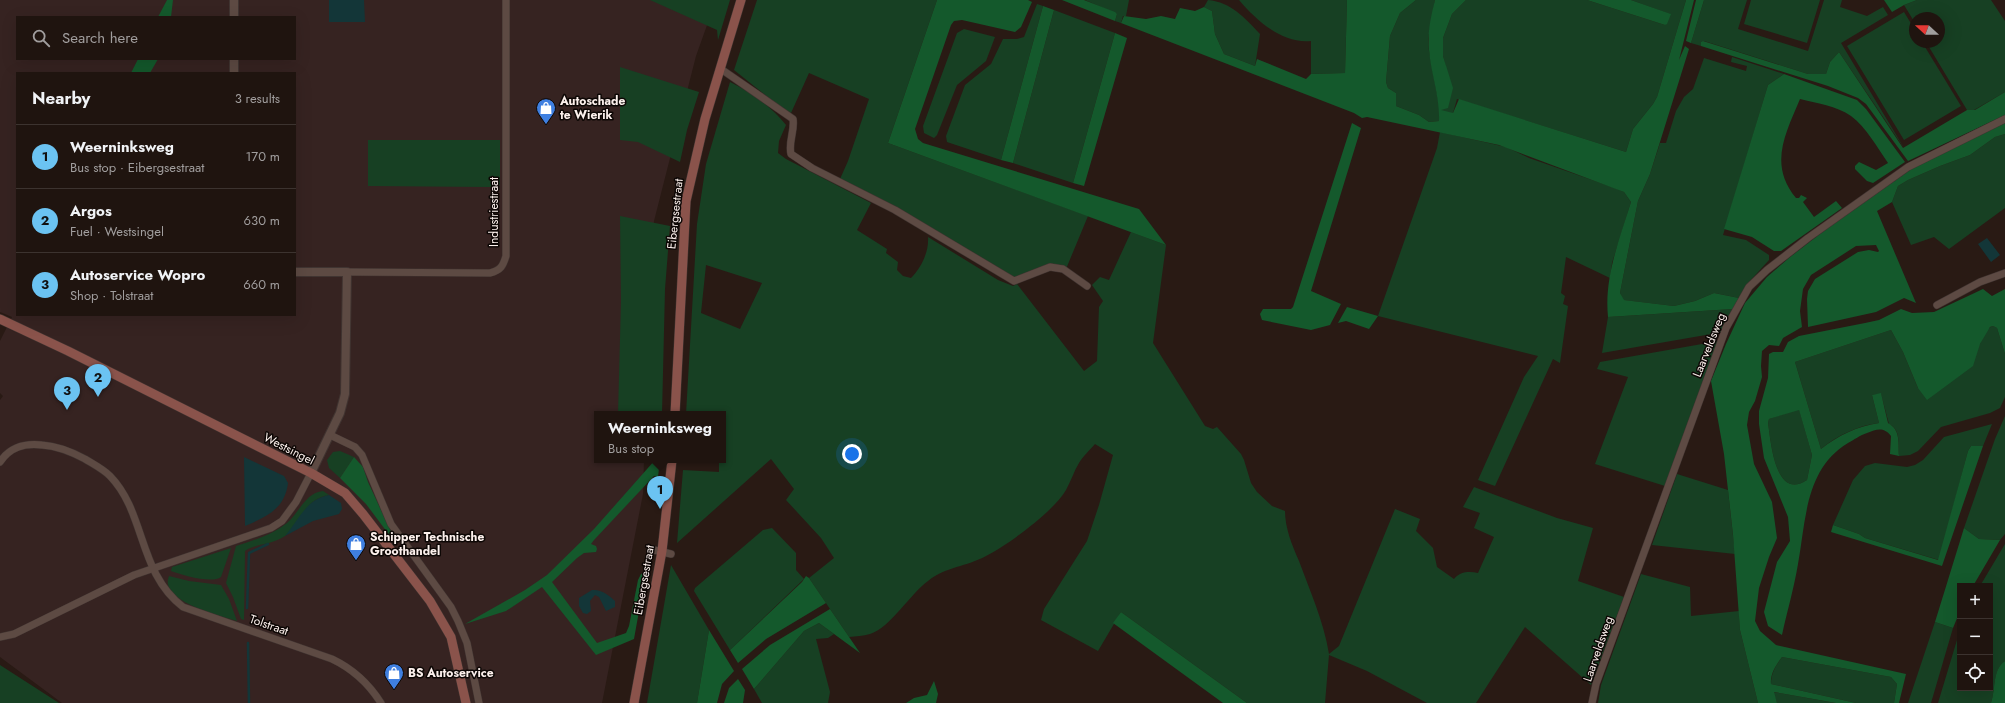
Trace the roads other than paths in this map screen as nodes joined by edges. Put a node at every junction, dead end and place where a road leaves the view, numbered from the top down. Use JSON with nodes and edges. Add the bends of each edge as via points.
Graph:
{"nodes":[{"id":1,"x":234,"y":0,"type":"edge"},
{"id":2,"x":506,"y":0,"type":"edge"},
{"id":3,"x":741,"y":0,"type":"edge"},
{"id":4,"x":234,"y":16,"type":"edge"},
{"id":5,"x":234,"y":60,"type":"edge"},
{"id":6,"x":721,"y":69,"type":"junction"},
{"id":7,"x":234,"y":72,"type":"edge"},
{"id":8,"x":2005,"y":119,"type":"edge"},
{"id":9,"x":296,"y":272,"type":"edge"},
{"id":10,"x":347,"y":272,"type":"junction"},
{"id":11,"x":2005,"y":273,"type":"edge"},
{"id":12,"x":1087,"y":286,"type":"dead end"},
{"id":13,"x":1937,"y":304,"type":"dead end"},
{"id":14,"x":0,"y":320,"type":"edge"},
{"id":15,"x":675,"y":411,"type":"edge"},
{"id":16,"x":330,"y":436,"type":"junction"},
{"id":17,"x":0,"y":462,"type":"edge"},
{"id":18,"x":672,"y":463,"type":"edge"},
{"id":19,"x":311,"y":473,"type":"junction"},
{"id":20,"x":152,"y":568,"type":"junction"},
{"id":21,"x":0,"y":636,"type":"edge"},
{"id":22,"x":381,"y":703,"type":"edge"},
{"id":23,"x":466,"y":703,"type":"edge"},
{"id":24,"x":479,"y":703,"type":"edge"},
{"id":25,"x":634,"y":703,"type":"edge"},
{"id":26,"x":1592,"y":703,"type":"edge"}],
"edges":[{"from":1,"to":4,"type":"street"},
{"from":2,"to":10,"type":"street","name":"Industriestraat","via":[[506,256],[503,266],[498,271],[490,273]]},
{"from":3,"to":6,"type":"main road","name":"Eibergsestraat"},
{"from":5,"to":7,"type":"street"},
{"from":6,"to":12,"type":"street","via":[[793,119],[789,146],[791,154],[812,168],[895,210],[1014,281],[1050,267],[1063,269]]},
{"from":6,"to":15,"type":"main road","name":"Eibergsestraat","via":[[705,119],[686,201]]},
{"from":8,"to":26,"type":"street","name":"Laarveldsweg","via":[[1908,167],[1808,238],[1749,287],[1725,332],[1596,684]]},
{"from":9,"to":10,"type":"street","name":"Industriestraat"},
{"from":10,"to":16,"type":"street","via":[[345,394]]},
{"from":11,"to":13,"type":"street","via":[[1980,282]]},
{"from":14,"to":19,"type":"main road","name":"Westsingel","via":[[68,351]]},
{"from":16,"to":19,"type":"street"},
{"from":16,"to":24,"type":"street","via":[[355,447],[362,455],[391,524],[451,607],[467,643]]},
{"from":17,"to":20,"type":"street","name":"Tolstraat","via":[[5,454],[15,447],[28,444],[54,446],[96,465],[110,476],[127,500]]},
{"from":18,"to":25,"type":"main road","name":"Eibergsestraat","via":[[663,552]]},
{"from":19,"to":20,"type":"street","via":[[296,502],[282,521],[271,528]]},
{"from":19,"to":23,"type":"main road","name":"Westsingel","via":[[345,493],[430,601],[451,637]]},
{"from":20,"to":21,"type":"street","via":[[14,634]]},
{"from":20,"to":22,"type":"street","name":"Tolstraat","via":[[167,593],[182,607],[332,659],[362,679]]}]}
